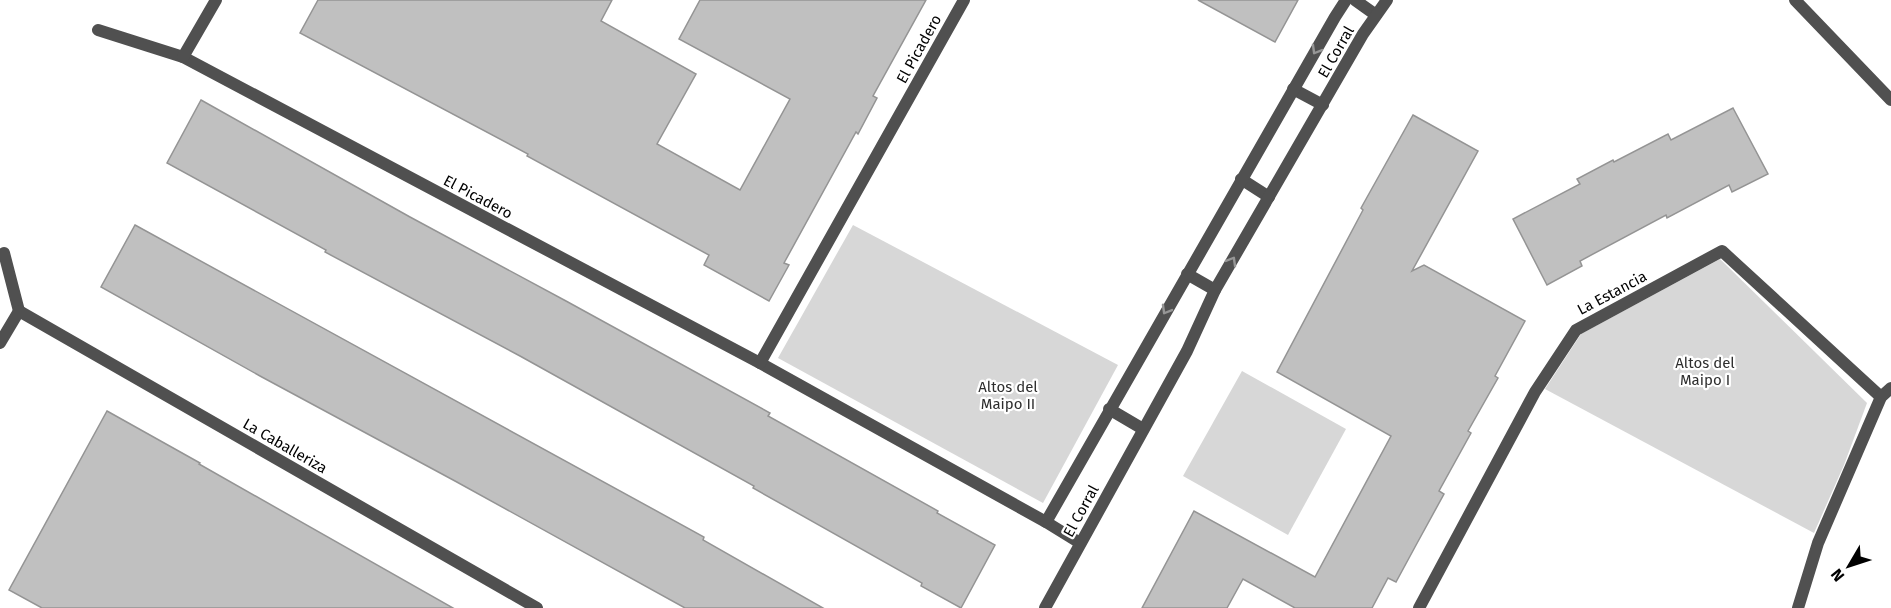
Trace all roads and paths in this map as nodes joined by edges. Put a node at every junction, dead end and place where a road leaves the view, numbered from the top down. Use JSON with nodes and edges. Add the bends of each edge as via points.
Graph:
{"nodes":[{"id":1,"x":216,"y":0,"type":"edge"},
{"id":2,"x":964,"y":0,"type":"edge"},
{"id":3,"x":1346,"y":0,"type":"edge"},
{"id":4,"x":1355,"y":0,"type":"edge"},
{"id":5,"x":1387,"y":0,"type":"edge"},
{"id":6,"x":1795,"y":0,"type":"edge"},
{"id":7,"x":1376,"y":15,"type":"junction"},
{"id":8,"x":98,"y":30,"type":"dead end"},
{"id":9,"x":183,"y":57,"type":"junction"},
{"id":10,"x":1293,"y":89,"type":"junction"},
{"id":11,"x":1891,"y":100,"type":"edge"},
{"id":12,"x":1323,"y":105,"type":"junction"},
{"id":13,"x":1241,"y":179,"type":"junction"},
{"id":14,"x":1269,"y":197,"type":"junction"},
{"id":15,"x":4,"y":254,"type":"dead end"},
{"id":16,"x":1187,"y":273,"type":"junction"},
{"id":17,"x":1215,"y":290,"type":"junction"},
{"id":18,"x":19,"y":310,"type":"junction"},
{"id":19,"x":0,"y":343,"type":"edge"},
{"id":20,"x":759,"y":363,"type":"junction"},
{"id":21,"x":1891,"y":388,"type":"edge"},
{"id":22,"x":1881,"y":397,"type":"junction"},
{"id":23,"x":1109,"y":409,"type":"junction"},
{"id":24,"x":1143,"y":429,"type":"junction"},
{"id":25,"x":1046,"y":522,"type":"junction"},
{"id":26,"x":1080,"y":543,"type":"junction"},
{"id":27,"x":537,"y":608,"type":"edge"},
{"id":28,"x":1045,"y":608,"type":"edge"},
{"id":29,"x":1419,"y":608,"type":"edge"},
{"id":30,"x":1798,"y":608,"type":"edge"}],
"edges":[{"from":1,"to":9,"type":"street"},
{"from":2,"to":20,"type":"street","name":"El Picadero"},
{"from":3,"to":10,"type":"street","name":"El Corral","one_way":true},
{"from":4,"to":7,"type":"street"},
{"from":5,"to":7,"type":"street","name":"El Corral"},
{"from":6,"to":11,"type":"street"},
{"from":7,"to":12,"type":"street","name":"El Corral"},
{"from":8,"to":9,"type":"street","name":"El Picadero"},
{"from":9,"to":20,"type":"street","name":"El Picadero"},
{"from":10,"to":12,"type":"street"},
{"from":10,"to":13,"type":"street","name":"El Corral"},
{"from":12,"to":14,"type":"street","name":"El Corral"},
{"from":13,"to":14,"type":"street"},
{"from":13,"to":16,"type":"street","name":"El Corral"},
{"from":17,"to":14,"type":"street","name":"El Corral","one_way":true},
{"from":15,"to":18,"type":"street"},
{"from":16,"to":17,"type":"street"},
{"from":16,"to":23,"type":"street","name":"El Corral","one_way":true},
{"from":17,"to":24,"type":"street","name":"El Corral","via":[[1187,351]]},
{"from":18,"to":19,"type":"street"},
{"from":18,"to":27,"type":"street","name":"La Caballeriza"},
{"from":20,"to":25,"type":"street","name":"El Picadero"},
{"from":21,"to":22,"type":"street"},
{"from":22,"to":29,"type":"street","name":"La Estancia","via":[[1722,250],[1576,330],[1535,392]]},
{"from":22,"to":30,"type":"street","via":[[1818,543]]},
{"from":23,"to":24,"type":"street"},
{"from":23,"to":25,"type":"street","name":"El Corral"},
{"from":24,"to":26,"type":"street","name":"El Corral"},
{"from":25,"to":26,"type":"street","name":"El Picadero"},
{"from":26,"to":28,"type":"street","name":"El Corral"}]}
